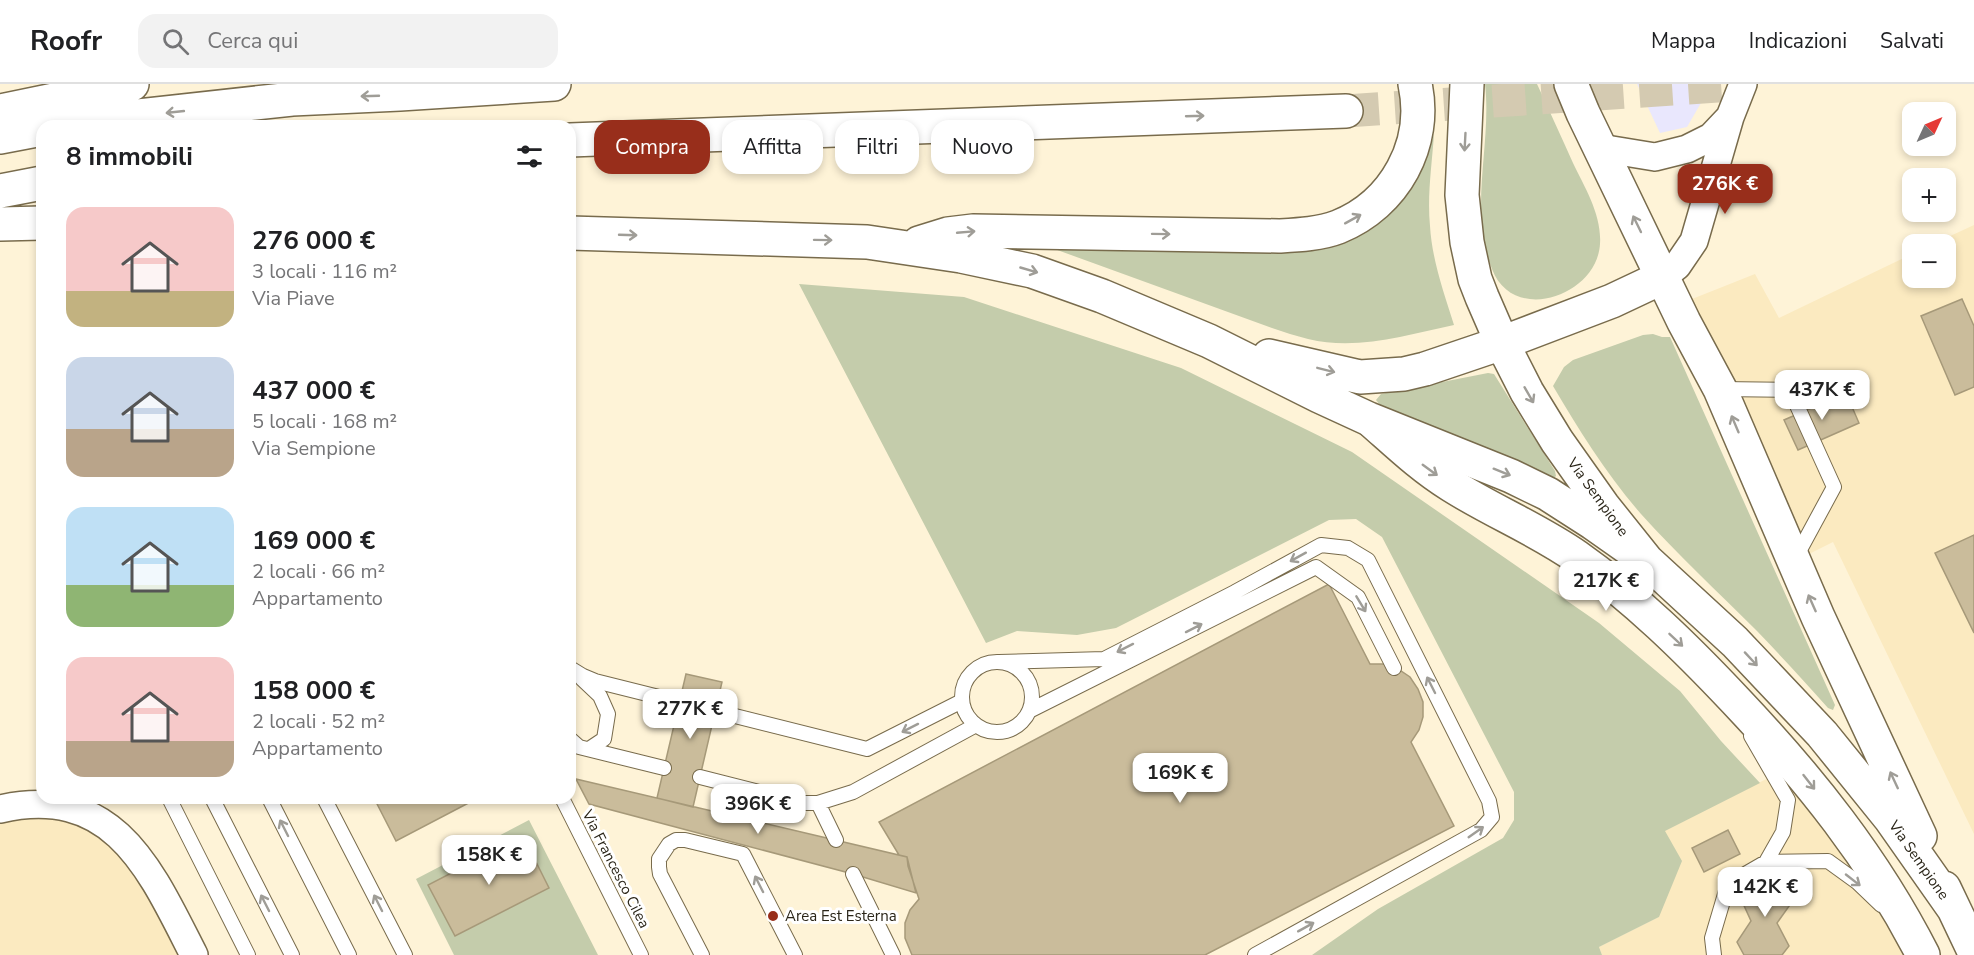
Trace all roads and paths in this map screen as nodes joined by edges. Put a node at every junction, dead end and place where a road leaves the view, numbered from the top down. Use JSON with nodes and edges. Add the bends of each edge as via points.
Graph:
{"nodes":[{"id":1,"x":132,"y":84,"type":"edge"},
{"id":2,"x":554,"y":84,"type":"edge"},
{"id":3,"x":1415,"y":84,"type":"edge"},
{"id":4,"x":1467,"y":84,"type":"edge"},
{"id":5,"x":1743,"y":84,"type":"edge"},
{"id":6,"x":1574,"y":94,"type":"edge"},
{"id":7,"x":0,"y":111,"type":"edge"},
{"id":8,"x":1346,"y":111,"type":"tunnel mouth"},
{"id":9,"x":1730,"y":117,"type":"junction"},
{"id":10,"x":102,"y":120,"type":"edge"},
{"id":11,"x":36,"y":130,"type":"edge"},
{"id":12,"x":0,"y":137,"type":"edge"},
{"id":13,"x":576,"y":140,"type":"edge"},
{"id":14,"x":1600,"y":148,"type":"junction"},
{"id":15,"x":36,"y":184,"type":"edge"},
{"id":16,"x":0,"y":191,"type":"edge"},
{"id":17,"x":36,"y":223,"type":"edge"},
{"id":18,"x":0,"y":224,"type":"edge"},
{"id":19,"x":576,"y":233,"type":"edge"},
{"id":20,"x":910,"y":247,"type":"junction"},
{"id":21,"x":1663,"y":277,"type":"junction"},
{"id":22,"x":1209,"y":341,"type":"junction"},
{"id":23,"x":1502,"y":343,"type":"junction"},
{"id":24,"x":1720,"y":389,"type":"junction"},
{"id":25,"x":1369,"y":419,"type":"junction"},
{"id":26,"x":1647,"y":561,"type":"junction"},
{"id":27,"x":1794,"y":561,"type":"junction"},
{"id":28,"x":999,"y":662,"type":"junction"},
{"id":29,"x":1394,"y":668,"type":"dead end"},
{"id":30,"x":576,"y":672,"type":"edge"},
{"id":31,"x":576,"y":674,"type":"edge"},
{"id":32,"x":1723,"y":687,"type":"junction"},
{"id":33,"x":962,"y":701,"type":"junction"},
{"id":34,"x":679,"y":702,"type":"dead end"},
{"id":35,"x":715,"y":711,"type":"dead end"},
{"id":36,"x":1029,"y":711,"type":"junction"},
{"id":37,"x":976,"y":725,"type":"junction"},
{"id":38,"x":576,"y":744,"type":"edge"},
{"id":39,"x":590,"y":749,"type":"junction"},
{"id":40,"x":664,"y":768,"type":"dead end"},
{"id":41,"x":700,"y":777,"type":"dead end"},
{"id":42,"x":818,"y":803,"type":"junction"},
{"id":43,"x":172,"y":804,"type":"edge"},
{"id":44,"x":215,"y":804,"type":"edge"},
{"id":45,"x":272,"y":804,"type":"edge"},
{"id":46,"x":327,"y":804,"type":"edge"},
{"id":47,"x":565,"y":804,"type":"edge"},
{"id":48,"x":0,"y":809,"type":"edge"},
{"id":49,"x":836,"y":840,"type":"dead end"},
{"id":50,"x":1767,"y":862,"type":"junction"},
{"id":51,"x":853,"y":874,"type":"dead end"},
{"id":52,"x":1954,"y":909,"type":"junction"},
{"id":53,"x":1918,"y":946,"type":"edge"},
{"id":54,"x":1974,"y":951,"type":"edge"},
{"id":55,"x":194,"y":955,"type":"edge"},
{"id":56,"x":248,"y":955,"type":"edge"},
{"id":57,"x":292,"y":955,"type":"edge"},
{"id":58,"x":349,"y":955,"type":"edge"},
{"id":59,"x":405,"y":955,"type":"edge"},
{"id":60,"x":641,"y":955,"type":"edge"},
{"id":61,"x":702,"y":955,"type":"edge"},
{"id":62,"x":795,"y":955,"type":"edge"},
{"id":63,"x":893,"y":955,"type":"edge"},
{"id":64,"x":1255,"y":955,"type":"edge"},
{"id":65,"x":1714,"y":955,"type":"edge"}],
"edges":[{"from":1,"to":7,"type":"main road"},
{"from":2,"to":10,"type":"main road","one_way":true,"via":[[292,99]]},
{"from":20,"to":3,"type":"main road","one_way":true,"via":[[936,237],[973,231],[1279,236],[1336,228],[1376,204],[1405,167],[1416,132]]},
{"from":4,"to":23,"type":"main road","name":"Via Sempione","one_way":true,"via":[[1462,195],[1467,242],[1475,279]]},
{"from":5,"to":9,"type":"street"},
{"from":6,"to":14,"type":"main road","name":"Via Sempione"},
{"from":13,"to":8,"type":"main road","one_way":true},
{"from":9,"to":14,"type":"street","via":[[1711,138],[1655,157]]},
{"from":9,"to":21,"type":"street","via":[[1694,241],[1677,266]]},
{"from":11,"to":12,"type":"main road"},
{"from":21,"to":14,"type":"main road","name":"Via Sempione","one_way":true},
{"from":15,"to":16,"type":"main road"},
{"from":17,"to":18,"type":"main road"},
{"from":19,"to":20,"type":"main road","one_way":true,"via":[[855,241]]},
{"from":20,"to":22,"type":"main road","one_way":true,"via":[[998,262],[1047,276]]},
{"from":21,"to":23,"type":"main road","via":[[1612,302]]},
{"from":21,"to":24,"type":"main road","name":"Via Sempione"},
{"from":22,"to":23,"type":"main road","one_way":true,"via":[[1360,377],[1425,369]]},
{"from":22,"to":25,"type":"main road"},
{"from":23,"to":26,"type":"main road","name":"Via Sempione","one_way":true,"via":[[1557,441]]},
{"from":27,"to":24,"type":"main road","name":"Via Sempione","one_way":true},
{"from":24,"to":27,"type":"lane","via":[[1790,390],[1834,487]]},
{"from":25,"to":26,"type":"main road","one_way":true,"via":[[1548,494]]},
{"from":25,"to":32,"type":"main road","one_way":true,"via":[[1448,483],[1575,556],[1661,626]]},
{"from":26,"to":52,"type":"main road","name":"Via Sempione","one_way":true,"via":[[1735,642],[1822,734],[1890,818]]},
{"from":52,"to":27,"type":"main road","name":"Via Sempione","one_way":true},
{"from":28,"to":33,"type":"lane","via":[[973,672],[965,682]]},
{"from":28,"to":36,"type":"lane","via":[[1021,672],[1029,683]]},
{"from":64,"to":28,"type":"lane","one_way":true,"via":[[1481,830],[1492,817],[1489,801],[1368,560],[1348,548],[1321,545],[1104,659]]},
{"from":36,"to":29,"type":"lane","one_way":true,"via":[[1316,567],[1358,597]]},
{"from":30,"to":34,"type":"lane","via":[[595,681]]},
{"from":31,"to":39,"type":"lane","via":[[600,696],[608,714],[604,739]]},
{"from":32,"to":50,"type":"lane","via":[[1788,800],[1784,832]]},
{"from":32,"to":53,"type":"main road","one_way":true,"via":[[1802,772],[1839,819],[1896,903]]},
{"from":33,"to":35,"type":"lane","one_way":true,"via":[[867,749]]},
{"from":33,"to":37,"type":"lane"},
{"from":36,"to":37,"type":"lane","via":[[1016,727],[1006,731]]},
{"from":37,"to":42,"type":"lane","via":[[853,792]]},
{"from":38,"to":39,"type":"lane"},
{"from":39,"to":40,"type":"lane"},
{"from":41,"to":42,"type":"lane","via":[[802,803]]},
{"from":42,"to":49,"type":"lane"},
{"from":43,"to":56,"type":"lane"},
{"from":57,"to":44,"type":"lane","one_way":true},
{"from":58,"to":45,"type":"lane","one_way":true},
{"from":59,"to":46,"type":"lane","one_way":true},
{"from":47,"to":60,"type":"lane","name":"Via Francesco Cilea"},
{"from":48,"to":55,"type":"street","via":[[34,804],[60,806],[85,813],[121,837],[139,856]]},
{"from":50,"to":53,"type":"lane","one_way":true,"via":[[1828,861],[1857,882]]},
{"from":50,"to":65,"type":"lane","via":[[1728,884],[1712,938]]},
{"from":51,"to":63,"type":"lane"},
{"from":52,"to":54,"type":"main road"},
{"from":62,"to":61,"type":"lane","one_way":true,"via":[[743,854],[676,840],[659,859],[660,874]]}]}
